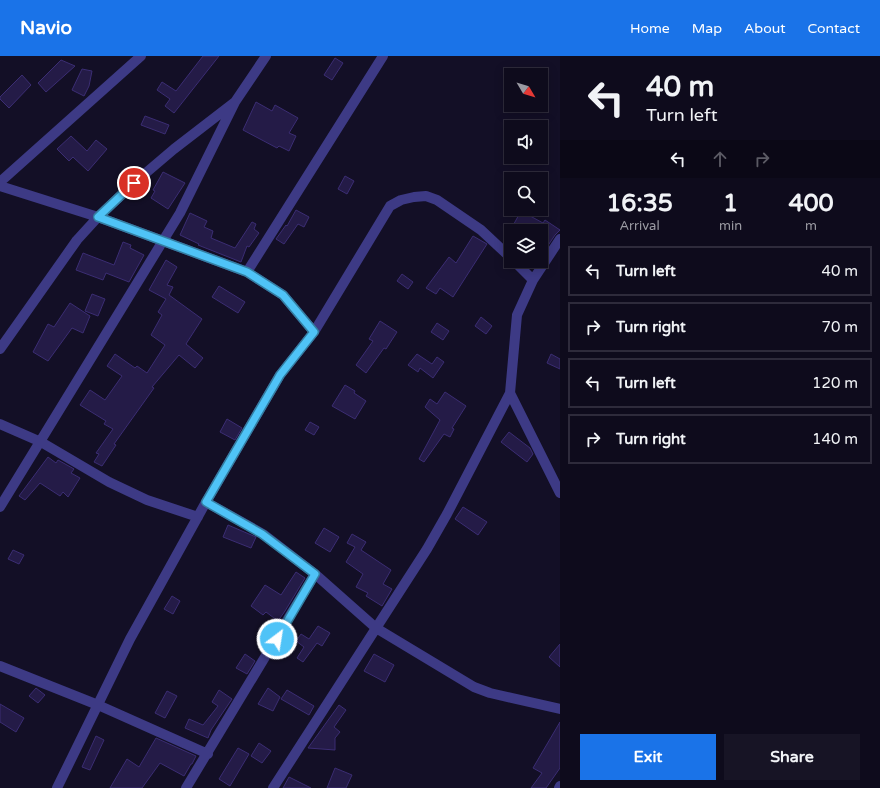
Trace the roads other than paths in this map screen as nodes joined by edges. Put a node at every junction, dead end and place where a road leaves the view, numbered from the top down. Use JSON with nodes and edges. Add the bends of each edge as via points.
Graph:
{"nodes":[{"id":1,"x":141,"y":56,"type":"edge"},
{"id":2,"x":266,"y":56,"type":"edge"},
{"id":3,"x":383,"y":56,"type":"edge"},
{"id":4,"x":235,"y":102,"type":"junction"},
{"id":5,"x":0,"y":182,"type":"edge"},
{"id":6,"x":0,"y":186,"type":"edge"},
{"id":7,"x":98,"y":217,"type":"junction"},
{"id":8,"x":560,"y":239,"type":"edge"},
{"id":9,"x":162,"y":242,"type":"junction"},
{"id":10,"x":504,"y":251,"type":"edge"},
{"id":11,"x":521,"y":268,"type":"edge"},
{"id":12,"x":247,"y":272,"type":"junction"},
{"id":13,"x":533,"y":280,"type":"junction"},
{"id":14,"x":314,"y":332,"type":"junction"},
{"id":15,"x":0,"y":348,"type":"edge"},
{"id":16,"x":510,"y":392,"type":"junction"},
{"id":17,"x":0,"y":424,"type":"edge"},
{"id":18,"x":41,"y":442,"type":"junction"},
{"id":19,"x":560,"y":493,"type":"edge"},
{"id":20,"x":206,"y":502,"type":"junction"},
{"id":21,"x":0,"y":507,"type":"edge"},
{"id":22,"x":198,"y":517,"type":"junction"},
{"id":23,"x":315,"y":574,"type":"junction"},
{"id":24,"x":376,"y":628,"type":"junction"},
{"id":25,"x":0,"y":666,"type":"edge"},
{"id":26,"x":98,"y":705,"type":"junction"},
{"id":27,"x":560,"y":709,"type":"edge"},
{"id":28,"x":208,"y":754,"type":"junction"},
{"id":29,"x":57,"y":788,"type":"edge"},
{"id":30,"x":186,"y":788,"type":"edge"},
{"id":31,"x":273,"y":788,"type":"edge"}],
"edges":[{"from":1,"to":5,"type":"street"},
{"from":2,"to":4,"type":"street"},
{"from":3,"to":12,"type":"street"},
{"from":4,"to":7,"type":"street","via":[[174,149]]},
{"from":4,"to":9,"type":"street","via":[[180,213]]},
{"from":6,"to":7,"type":"street"},
{"from":7,"to":9,"type":"street"},
{"from":7,"to":15,"type":"street","via":[[77,240]]},
{"from":8,"to":13,"type":"street"},
{"from":9,"to":12,"type":"street"},
{"from":9,"to":18,"type":"street"},
{"from":10,"to":14,"type":"street","via":[[481,230],[437,200],[426,196],[401,200],[390,206]]},
{"from":11,"to":13,"type":"street"},
{"from":12,"to":14,"type":"street","via":[[283,295]]},
{"from":13,"to":16,"type":"street","via":[[517,315]]},
{"from":14,"to":20,"type":"street","via":[[280,375]]},
{"from":16,"to":19,"type":"street"},
{"from":16,"to":24,"type":"street","via":[[447,514]]},
{"from":17,"to":18,"type":"street"},
{"from":18,"to":21,"type":"street"},
{"from":18,"to":22,"type":"street","via":[[109,482],[147,500]]},
{"from":20,"to":22,"type":"street"},
{"from":20,"to":23,"type":"street","via":[[262,534]]},
{"from":22,"to":26,"type":"street","via":[[130,639]]},
{"from":23,"to":24,"type":"street"},
{"from":23,"to":28,"type":"street"},
{"from":24,"to":27,"type":"street","via":[[474,686],[490,693]]},
{"from":24,"to":31,"type":"street"},
{"from":25,"to":26,"type":"street"},
{"from":26,"to":28,"type":"street"},
{"from":26,"to":29,"type":"street"},
{"from":28,"to":30,"type":"street"}]}
